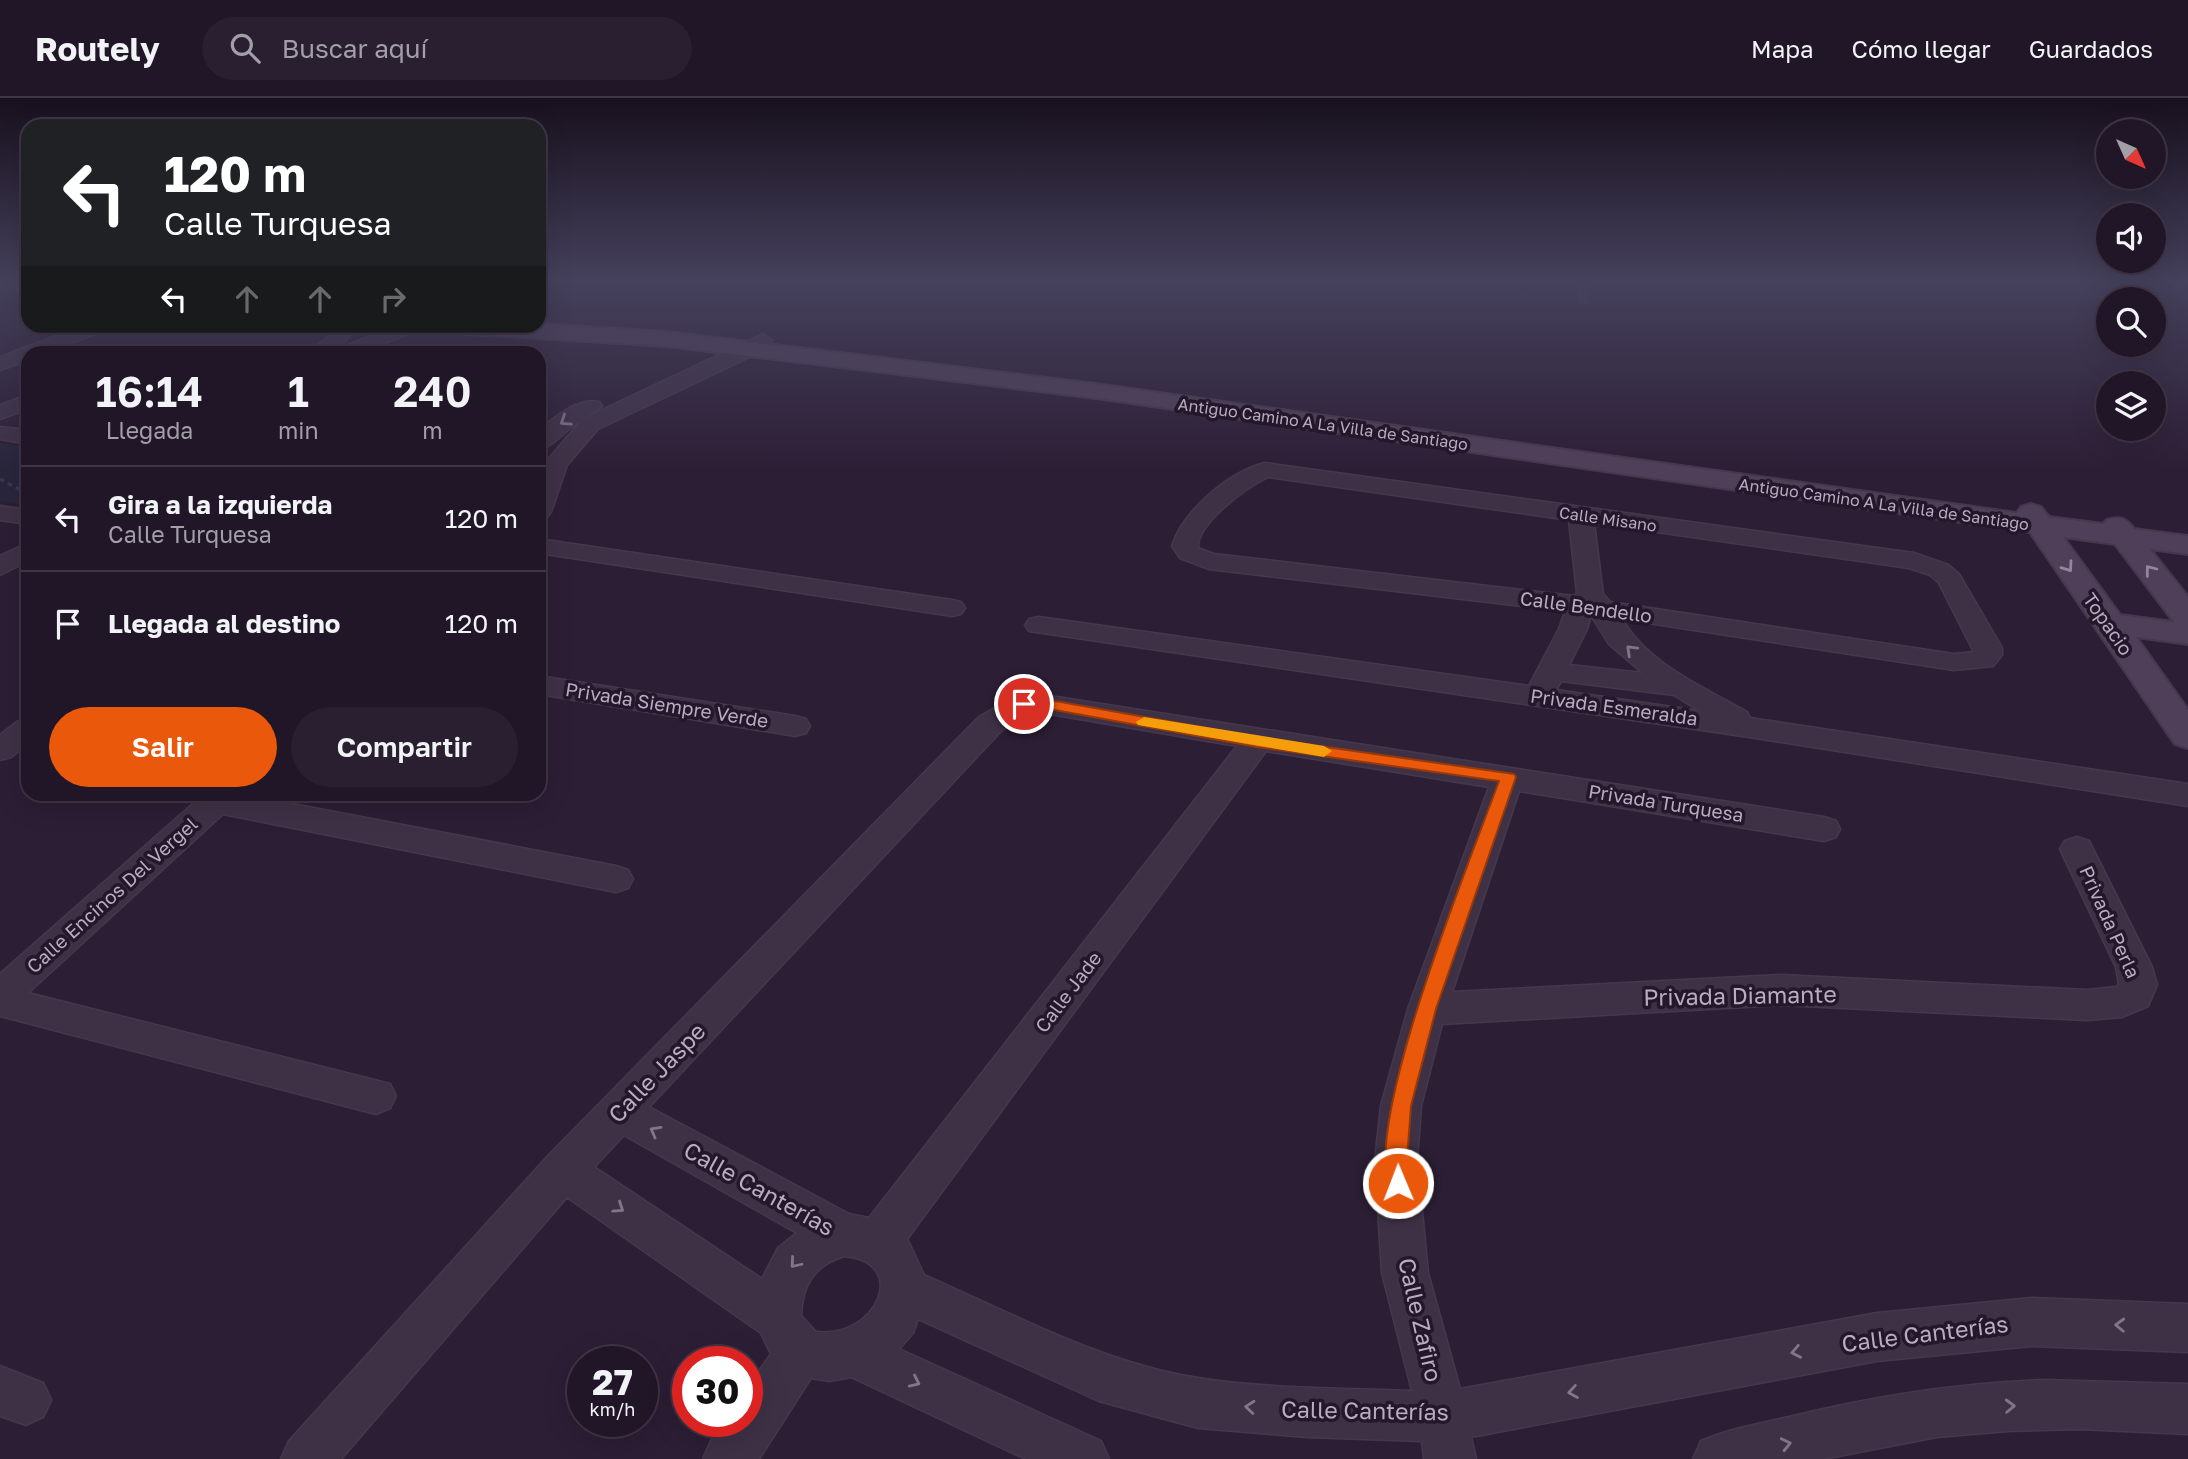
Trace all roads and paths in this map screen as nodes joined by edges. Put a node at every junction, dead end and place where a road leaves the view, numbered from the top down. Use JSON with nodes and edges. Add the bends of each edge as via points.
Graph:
{"nodes":[{"id":1,"x":735,"y":343,"type":"edge"},
{"id":2,"x":743,"y":343,"type":"junction"},
{"id":3,"x":21,"y":356,"type":"edge"},
{"id":4,"x":0,"y":364,"type":"edge"},
{"id":5,"x":21,"y":404,"type":"edge"},
{"id":6,"x":0,"y":413,"type":"edge"},
{"id":7,"x":0,"y":433,"type":"edge"},
{"id":8,"x":21,"y":436,"type":"edge"},
{"id":9,"x":546,"y":436,"type":"edge"},
{"id":10,"x":548,"y":463,"type":"edge"},
{"id":11,"x":0,"y":480,"type":"edge"},
{"id":12,"x":21,"y":490,"type":"edge"},
{"id":13,"x":0,"y":513,"type":"edge"},
{"id":14,"x":21,"y":516,"type":"edge"},
{"id":15,"x":1581,"y":516,"type":"junction"},
{"id":16,"x":2034,"y":518,"type":"junction"},
{"id":17,"x":2118,"y":528,"type":"junction"},
{"id":18,"x":2188,"y":531,"type":"edge"},
{"id":19,"x":2188,"y":545,"type":"edge"},
{"id":20,"x":546,"y":547,"type":"edge"},
{"id":21,"x":1189,"y":553,"type":"joint"},
{"id":22,"x":21,"y":554,"type":"edge"},
{"id":23,"x":0,"y":567,"type":"edge"},
{"id":24,"x":1591,"y":603,"type":"junction"},
{"id":25,"x":952,"y":608,"type":"dead end"},
{"id":26,"x":2188,"y":619,"type":"edge"},
{"id":27,"x":2109,"y":624,"type":"junction"},
{"id":28,"x":1039,"y":625,"type":"dead end"},
{"id":29,"x":2188,"y":634,"type":"edge"},
{"id":30,"x":1983,"y":660,"type":"joint"},
{"id":31,"x":1545,"y":683,"type":"junction"},
{"id":32,"x":546,"y":686,"type":"edge"},
{"id":33,"x":1680,"y":686,"type":"junction"},
{"id":34,"x":1024,"y":704,"type":"joint"},
{"id":35,"x":794,"y":726,"type":"dead end"},
{"id":36,"x":1749,"y":727,"type":"junction"},
{"id":37,"x":21,"y":734,"type":"edge"},
{"id":38,"x":2188,"y":736,"type":"edge"},
{"id":39,"x":1257,"y":742,"type":"junction"},
{"id":40,"x":0,"y":750,"type":"edge"},
{"id":41,"x":1508,"y":777,"type":"junction"},
{"id":42,"x":2188,"y":795,"type":"edge"},
{"id":43,"x":218,"y":801,"type":"edge"},
{"id":44,"x":236,"y":801,"type":"edge"},
{"id":45,"x":1824,"y":829,"type":"dead end"},
{"id":46,"x":2077,"y":849,"type":"dead end"},
{"id":47,"x":616,"y":879,"type":"dead end"},
{"id":48,"x":2135,"y":995,"type":"joint"},
{"id":49,"x":0,"y":999,"type":"edge"},
{"id":50,"x":1427,"y":1009,"type":"junction"},
{"id":51,"x":376,"y":1096,"type":"dead end"},
{"id":52,"x":620,"y":1112,"type":"junction"},
{"id":53,"x":563,"y":1170,"type":"junction"},
{"id":54,"x":861,"y":1238,"type":"junction"},
{"id":55,"x":903,"y":1289,"type":"junction"},
{"id":56,"x":2188,"y":1328,"type":"edge"},
{"id":57,"x":790,"y":1334,"type":"junction"},
{"id":58,"x":853,"y":1353,"type":"junction"},
{"id":59,"x":2188,"y":1409,"type":"edge"},
{"id":60,"x":1446,"y":1438,"type":"edge"},
{"id":61,"x":307,"y":1459,"type":"edge"},
{"id":62,"x":729,"y":1459,"type":"edge"},
{"id":63,"x":1083,"y":1459,"type":"edge"},
{"id":64,"x":1719,"y":1459,"type":"edge"}],
"edges":[{"from":1,"to":2,"type":"street","name":"Antiguo Camino A La Villa de Santiago"},
{"from":2,"to":9,"type":"street","one_way":true,"via":[[579,412]]},
{"from":2,"to":10,"type":"street","via":[[590,424]]},
{"from":2,"to":16,"type":"street","name":"Antiguo Camino A La Villa de Santiago"},
{"from":3,"to":4,"type":"street"},
{"from":5,"to":6,"type":"street"},
{"from":7,"to":8,"type":"street"},
{"from":11,"to":12,"type":"path"},
{"from":13,"to":14,"type":"street"},
{"from":15,"to":21,"type":"street","name":"Calle Misano","via":[[1265,470],[1244,479],[1188,532],[1184,546]]},
{"from":15,"to":24,"type":"street"},
{"from":15,"to":30,"type":"street","name":"Calle Misano","via":[[1914,561],[1950,579],[1988,648]]},
{"from":16,"to":17,"type":"street","name":"Antiguo Camino A La Villa de Santiago"},
{"from":16,"to":27,"type":"street","name":"Topacio","one_way":true},
{"from":17,"to":18,"type":"street"},
{"from":17,"to":19,"type":"street","name":"Antiguo Camino A La Villa de Santiago"},
{"from":26,"to":17,"type":"street","one_way":true},
{"from":20,"to":25,"type":"street"},
{"from":21,"to":24,"type":"street","name":"Calle Bendello","via":[[1209,561]]},
{"from":22,"to":23,"type":"street"},
{"from":24,"to":30,"type":"street","name":"Calle Bendello","via":[[1954,662]]},
{"from":24,"to":31,"type":"street"},
{"from":33,"to":24,"type":"street","one_way":true,"via":[[1638,657]]},
{"from":27,"to":29,"type":"street"},
{"from":27,"to":38,"type":"street","name":"Topacio"},
{"from":28,"to":31,"type":"street","name":"Privada Esmeralda"},
{"from":31,"to":33,"type":"street"},
{"from":31,"to":36,"type":"street","name":"Privada Esmeralda"},
{"from":32,"to":35,"type":"street","name":"Privada Siempre Verde"},
{"from":33,"to":36,"type":"street"},
{"from":34,"to":39,"type":"street","name":"Privada Turquesa"},
{"from":34,"to":52,"type":"street","name":"Calle Jaspe","via":[[990,724]]},
{"from":36,"to":42,"type":"street","name":"Privada Esmeralda"},
{"from":37,"to":40,"type":"street"},
{"from":39,"to":41,"type":"street","name":"Privada Turquesa"},
{"from":39,"to":54,"type":"street","name":"Calle Jade"},
{"from":41,"to":45,"type":"street","name":"Privada Turquesa"},
{"from":41,"to":50,"type":"street","name":"Calle Zafiro"},
{"from":43,"to":49,"type":"street","name":"Calle Encinos Del Vergel"},
{"from":44,"to":47,"type":"street"},
{"from":46,"to":48,"type":"street","name":"Privada Perla","via":[[2134,967]]},
{"from":48,"to":50,"type":"street","name":"Privada Diamante","via":[[2122,1002],[2087,1005],[1782,990]]},
{"from":49,"to":51,"type":"street"},
{"from":50,"to":60,"type":"street","name":"Calle Zafiro","via":[[1401,1106],[1396,1160],[1405,1273]]},
{"from":52,"to":53,"type":"street","name":"Calle Jaspe"},
{"from":54,"to":52,"type":"street","name":"Calle Canterías","one_way":true},
{"from":53,"to":57,"type":"street","one_way":true},
{"from":53,"to":61,"type":"street","name":"Calle Jaspe"},
{"from":54,"to":55,"type":"street","name":"Calle Canterías","via":[[892,1254],[901,1270]]},
{"from":54,"to":57,"type":"street","one_way":true,"via":[[813,1246],[788,1270],[777,1301]]},
{"from":55,"to":58,"type":"street","via":[[897,1315],[878,1338]]},
{"from":60,"to":55,"type":"street","name":"Calle Canterías","one_way":true,"via":[[1308,1412],[1198,1403],[1098,1377]]},
{"from":56,"to":60,"type":"street","name":"Calle Canterías","one_way":true,"via":[[2032,1322],[1877,1337]]},
{"from":57,"to":58,"type":"street","via":[[818,1356]]},
{"from":57,"to":62,"type":"street"},
{"from":58,"to":63,"type":"street","one_way":true},
{"from":64,"to":59,"type":"street","one_way":true,"via":[[1901,1418],[1985,1407],[2094,1403]]}]}
